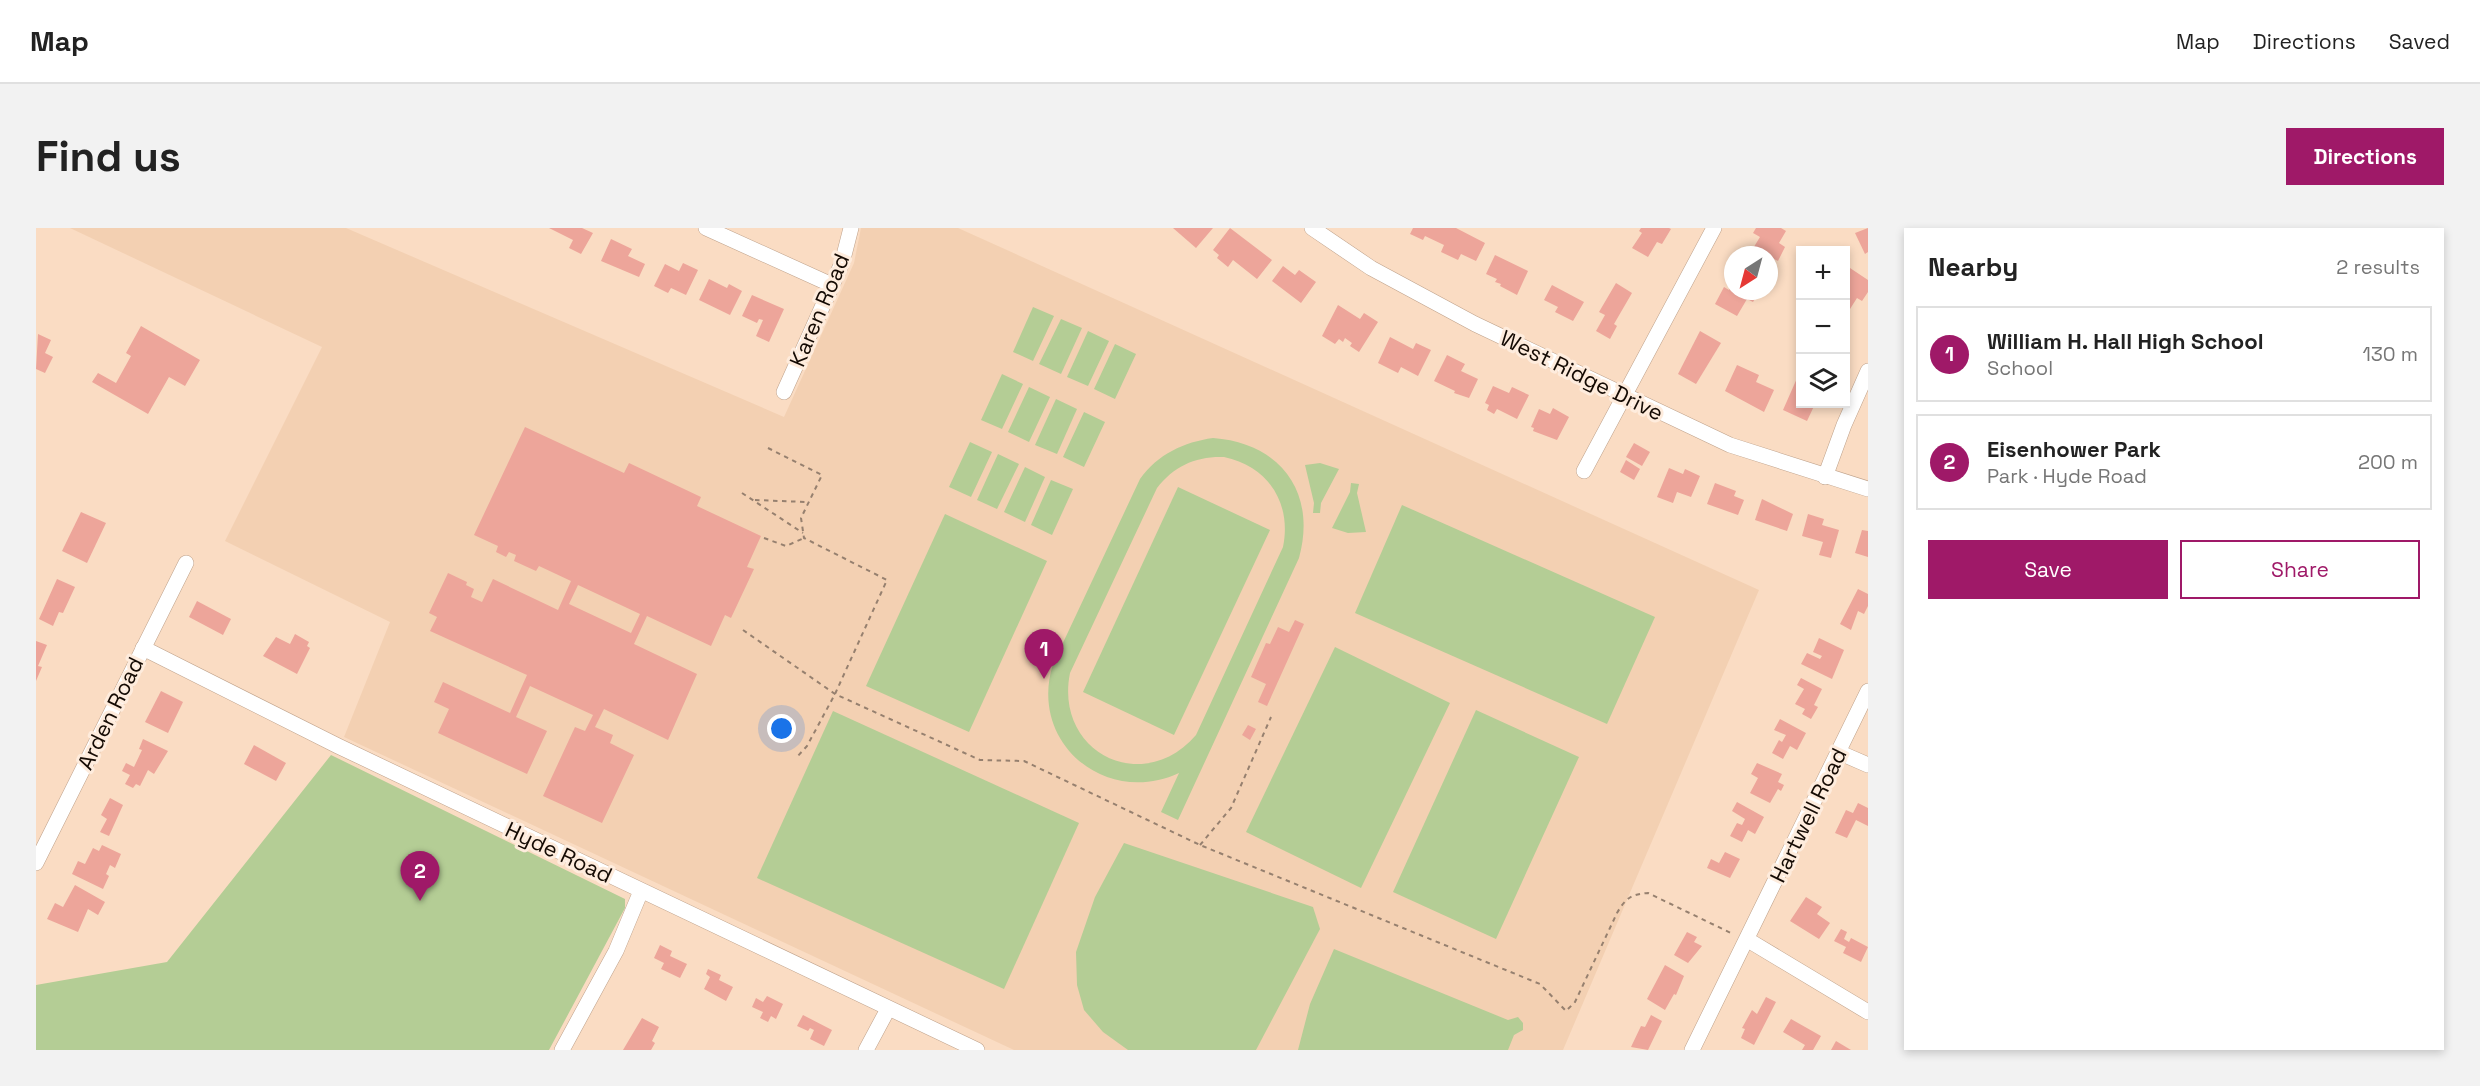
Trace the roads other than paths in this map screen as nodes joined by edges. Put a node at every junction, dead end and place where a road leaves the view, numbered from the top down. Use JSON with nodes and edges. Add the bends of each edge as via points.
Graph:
{"nodes":[{"id":1,"x":706,"y":228,"type":"edge"},
{"id":2,"x":851,"y":228,"type":"edge"},
{"id":3,"x":1312,"y":228,"type":"edge"},
{"id":4,"x":1714,"y":228,"type":"edge"},
{"id":5,"x":832,"y":285,"type":"junction"},
{"id":6,"x":1868,"y":371,"type":"edge"},
{"id":7,"x":784,"y":392,"type":"dead end"},
{"id":8,"x":1623,"y":395,"type":"junction"},
{"id":9,"x":1584,"y":471,"type":"dead end"},
{"id":10,"x":1825,"y":477,"type":"junction"},
{"id":11,"x":1868,"y":489,"type":"edge"},
{"id":12,"x":186,"y":563,"type":"dead end"},
{"id":13,"x":143,"y":648,"type":"junction"},
{"id":14,"x":1868,"y":691,"type":"edge"},
{"id":15,"x":1838,"y":752,"type":"junction"},
{"id":16,"x":1868,"y":765,"type":"edge"},
{"id":17,"x":36,"y":864,"type":"edge"},
{"id":18,"x":641,"y":891,"type":"junction"},
{"id":19,"x":1748,"y":940,"type":"junction"},
{"id":20,"x":888,"y":1009,"type":"junction"},
{"id":21,"x":1868,"y":1012,"type":"edge"},
{"id":22,"x":562,"y":1050,"type":"edge"},
{"id":23,"x":866,"y":1050,"type":"edge"},
{"id":24,"x":977,"y":1050,"type":"edge"},
{"id":25,"x":1692,"y":1050,"type":"edge"}],
"edges":[{"from":1,"to":5,"type":"street"},
{"from":2,"to":5,"type":"street","name":"Karen Road"},
{"from":3,"to":8,"type":"street","name":"West Ridge Drive","via":[[1371,268],[1475,324]]},
{"from":4,"to":8,"type":"street"},
{"from":5,"to":7,"type":"street","name":"Karen Road"},
{"from":6,"to":10,"type":"street"},
{"from":8,"to":9,"type":"street"},
{"from":8,"to":10,"type":"street","name":"West Ridge Drive","via":[[1730,446]]},
{"from":10,"to":11,"type":"street","name":"West Ridge Drive"},
{"from":12,"to":13,"type":"street","name":"Arden Road"},
{"from":13,"to":17,"type":"street","name":"Arden Road"},
{"from":13,"to":18,"type":"street","name":"Hyde Road"},
{"from":14,"to":15,"type":"street","name":"Hartwell Road"},
{"from":15,"to":16,"type":"street"},
{"from":15,"to":19,"type":"street","name":"Hartwell Road"},
{"from":18,"to":20,"type":"street","name":"Hyde Road"},
{"from":18,"to":22,"type":"street","via":[[616,951]]},
{"from":19,"to":21,"type":"street"},
{"from":19,"to":25,"type":"street","name":"Hartwell Road"},
{"from":20,"to":23,"type":"street"},
{"from":20,"to":24,"type":"street","name":"Hyde Road"}]}
